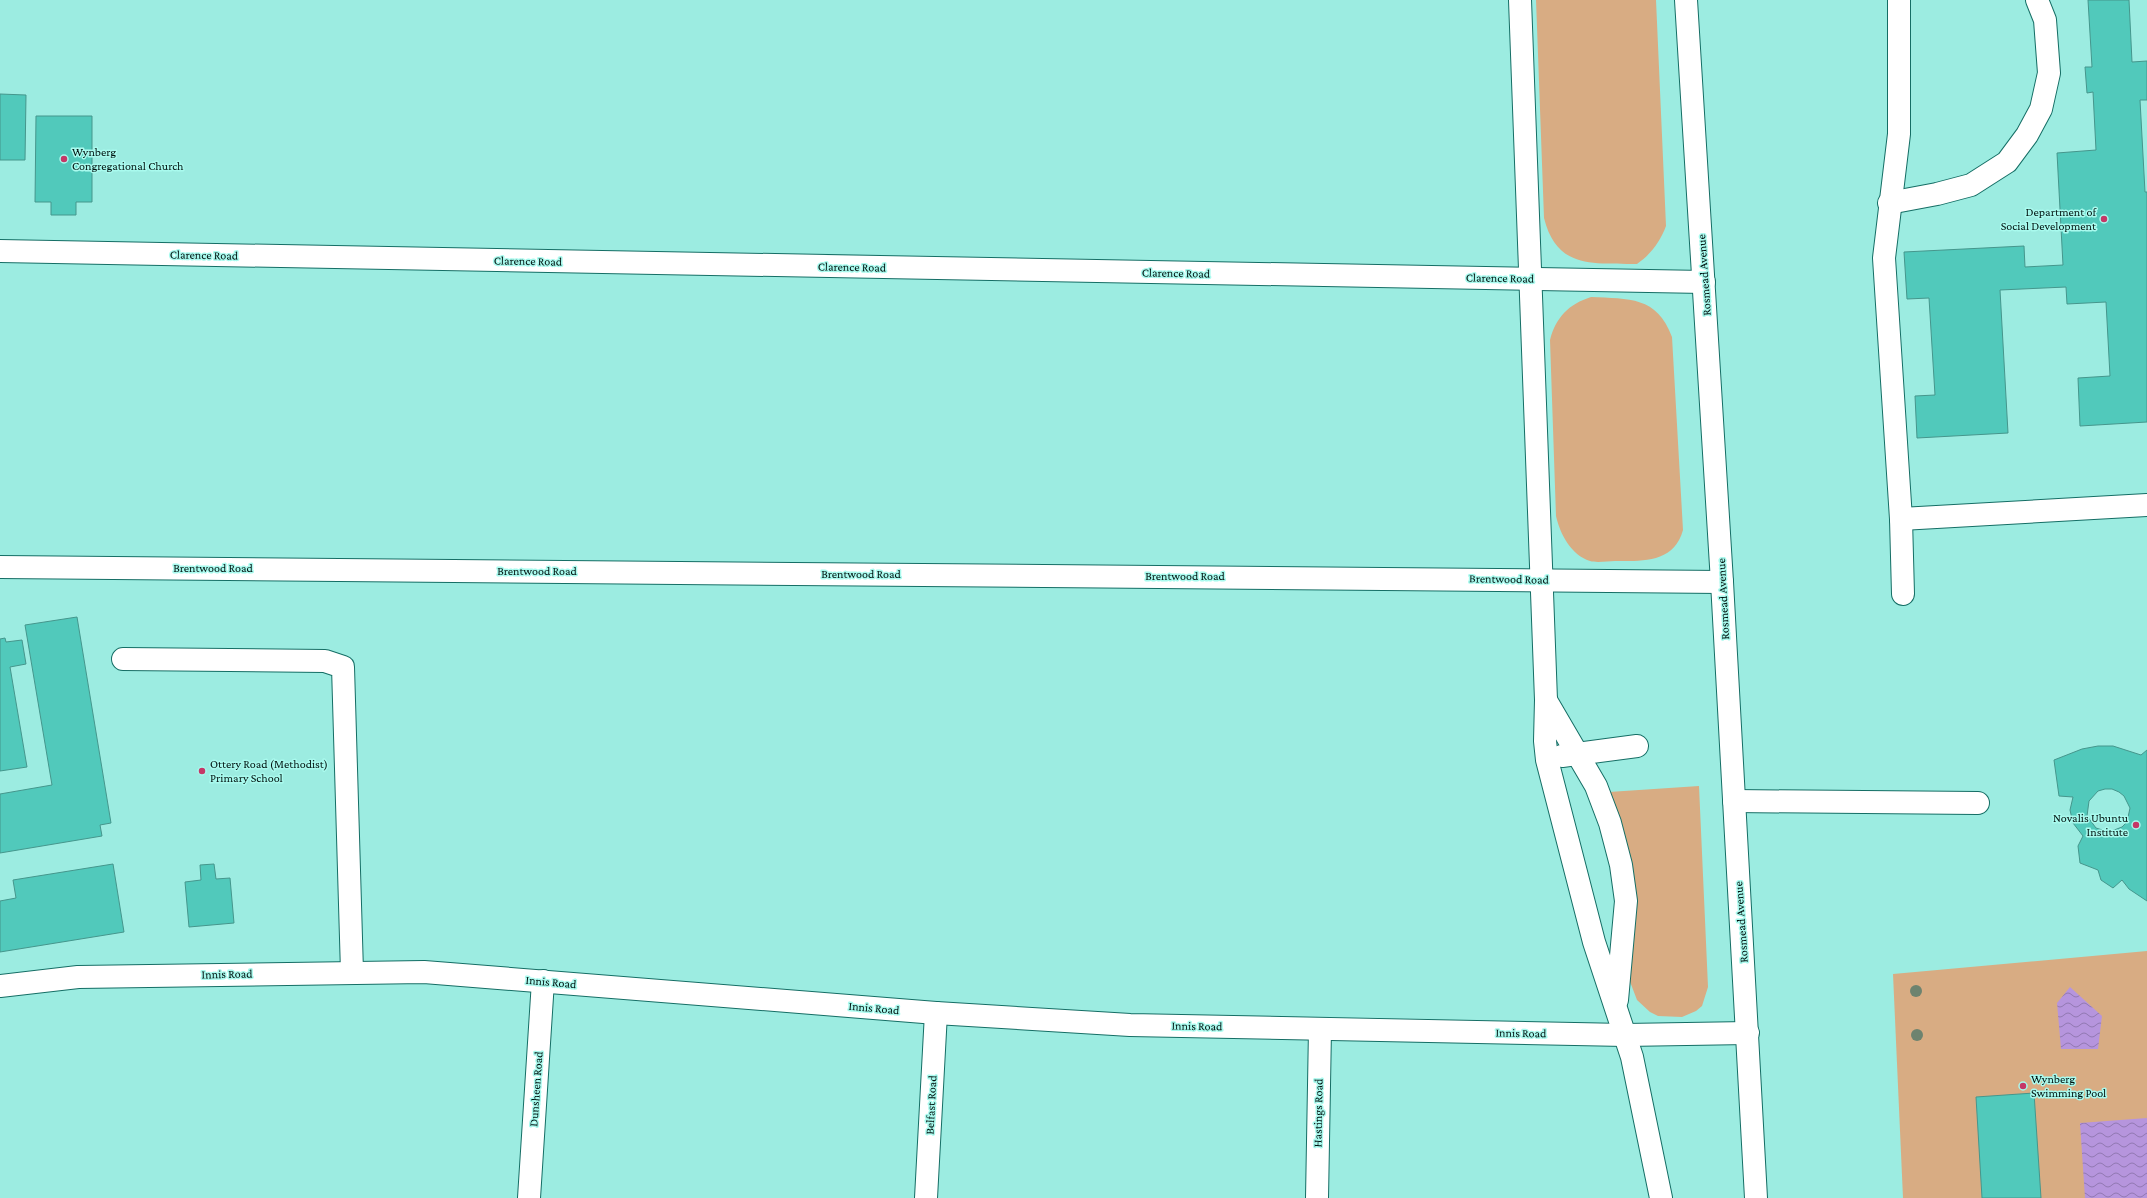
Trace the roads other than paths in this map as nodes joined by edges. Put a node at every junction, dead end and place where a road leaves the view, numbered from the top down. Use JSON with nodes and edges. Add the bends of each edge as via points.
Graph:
{"nodes":[{"id":1,"x":1520,"y":0,"type":"edge"},
{"id":2,"x":1686,"y":0,"type":"edge"},
{"id":3,"x":1899,"y":0,"type":"edge"},
{"id":4,"x":2036,"y":0,"type":"edge"},
{"id":5,"x":1890,"y":203,"type":"junction"},
{"id":6,"x":0,"y":251,"type":"edge"},
{"id":7,"x":1531,"y":279,"type":"junction"},
{"id":8,"x":1704,"y":282,"type":"junction"},
{"id":9,"x":2147,"y":505,"type":"edge"},
{"id":10,"x":1901,"y":519,"type":"junction"},
{"id":11,"x":0,"y":567,"type":"edge"},
{"id":12,"x":1542,"y":580,"type":"junction"},
{"id":13,"x":1722,"y":582,"type":"junction"},
{"id":14,"x":1903,"y":594,"type":"dead end"},
{"id":15,"x":123,"y":659,"type":"dead end"},
{"id":16,"x":1546,"y":700,"type":"junction"},
{"id":17,"x":1637,"y":746,"type":"dead end"},
{"id":18,"x":1575,"y":753,"type":"junction"},
{"id":19,"x":1548,"y":760,"type":"junction"},
{"id":20,"x":1734,"y":801,"type":"junction"},
{"id":21,"x":1978,"y":803,"type":"dead end"},
{"id":22,"x":352,"y":972,"type":"junction"},
{"id":23,"x":543,"y":981,"type":"junction"},
{"id":24,"x":0,"y":986,"type":"edge"},
{"id":25,"x":1616,"y":1009,"type":"junction"},
{"id":26,"x":936,"y":1013,"type":"junction"},
{"id":27,"x":1320,"y":1029,"type":"junction"},
{"id":28,"x":1748,"y":1033,"type":"junction"},
{"id":29,"x":1625,"y":1035,"type":"junction"},
{"id":30,"x":529,"y":1198,"type":"edge"},
{"id":31,"x":926,"y":1198,"type":"edge"},
{"id":32,"x":1317,"y":1198,"type":"edge"},
{"id":33,"x":1661,"y":1198,"type":"edge"},
{"id":34,"x":1756,"y":1198,"type":"edge"}],
"edges":[{"from":1,"to":7,"type":"street"},
{"from":2,"to":8,"type":"street","name":"Rosmead Avenue"},
{"from":3,"to":5,"type":"street","via":[[1899,134]]},
{"from":4,"to":5,"type":"street","via":[[2045,20],[2049,73],[2041,109],[2027,135],[2007,162],[1971,185]]},
{"from":5,"to":10,"type":"street","via":[[1884,258]]},
{"from":6,"to":7,"type":"street","name":"Clarence Road"},
{"from":7,"to":8,"type":"street","name":"Clarence Road"},
{"from":7,"to":12,"type":"street"},
{"from":8,"to":13,"type":"street","name":"Rosmead Avenue"},
{"from":9,"to":10,"type":"street"},
{"from":10,"to":14,"type":"street"},
{"from":11,"to":12,"type":"street","name":"Brentwood Road"},
{"from":12,"to":13,"type":"street","name":"Brentwood Road"},
{"from":12,"to":16,"type":"street"},
{"from":13,"to":20,"type":"street","name":"Rosmead Avenue"},
{"from":15,"to":22,"type":"street","via":[[325,660],[343,667]]},
{"from":16,"to":18,"type":"street"},
{"from":16,"to":19,"type":"street","via":[[1544,741]]},
{"from":17,"to":18,"type":"street"},
{"from":18,"to":19,"type":"street"},
{"from":18,"to":25,"type":"street","via":[[1596,786],[1610,823],[1621,865],[1626,901]]},
{"from":19,"to":25,"type":"street","via":[[1594,942]]},
{"from":20,"to":21,"type":"street"},
{"from":20,"to":28,"type":"street","name":"Rosmead Avenue"},
{"from":22,"to":23,"type":"street","name":"Innis Road","via":[[424,972]]},
{"from":22,"to":24,"type":"street","name":"Innis Road","via":[[78,977]]},
{"from":23,"to":26,"type":"street","name":"Innis Road"},
{"from":23,"to":30,"type":"street","name":"Dunsheen Road"},
{"from":25,"to":29,"type":"street"},
{"from":26,"to":27,"type":"street","name":"Innis Road","via":[[1130,1025]]},
{"from":26,"to":31,"type":"street","name":"Belfast Road"},
{"from":27,"to":29,"type":"street","name":"Innis Road"},
{"from":27,"to":32,"type":"street","name":"Hastings Road"},
{"from":28,"to":29,"type":"street","name":"Innis Road"},
{"from":28,"to":34,"type":"street","name":"Rosmead Avenue"},
{"from":29,"to":33,"type":"street","via":[[1632,1057]]}]}
